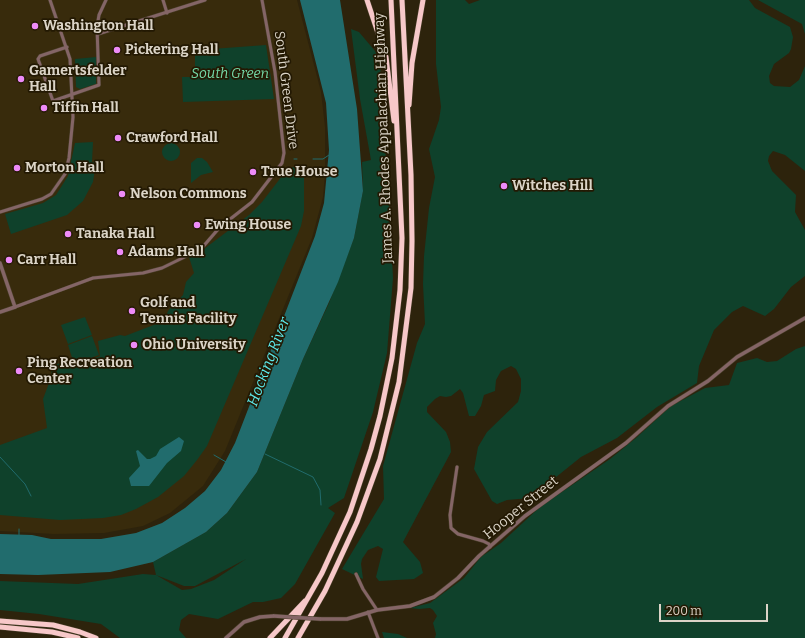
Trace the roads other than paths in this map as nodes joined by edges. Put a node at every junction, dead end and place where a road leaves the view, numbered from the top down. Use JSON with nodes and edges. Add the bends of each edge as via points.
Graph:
{"nodes":[{"id":1,"x":50,"y":0,"type":"edge"},
{"id":2,"x":106,"y":0,"type":"edge"},
{"id":3,"x":163,"y":0,"type":"edge"},
{"id":4,"x":205,"y":0,"type":"edge"},
{"id":5,"x":262,"y":0,"type":"edge"},
{"id":6,"x":368,"y":0,"type":"edge"},
{"id":7,"x":391,"y":0,"type":"edge"},
{"id":8,"x":402,"y":0,"type":"edge"},
{"id":9,"x":423,"y":0,"type":"edge"},
{"id":10,"x":166,"y":13,"type":"junction"},
{"id":11,"x":98,"y":34,"type":"junction"},
{"id":12,"x":67,"y":47,"type":"junction"},
{"id":13,"x":72,"y":94,"type":"junction"},
{"id":14,"x":408,"y":114,"type":"junction"},
{"id":15,"x":396,"y":129,"type":"junction"},
{"id":16,"x":0,"y":212,"type":"edge"},
{"id":17,"x":0,"y":263,"type":"edge"},
{"id":18,"x":15,"y":307,"type":"junction"},
{"id":19,"x":0,"y":312,"type":"edge"},
{"id":20,"x":805,"y":318,"type":"edge"},
{"id":21,"x":456,"y":467,"type":"dead end"},
{"id":22,"x":490,"y":547,"type":"junction"},
{"id":23,"x":356,"y":574,"type":"dead end"},
{"id":24,"x":312,"y":593,"type":"junction"},
{"id":25,"x":377,"y":610,"type":"junction"},
{"id":26,"x":368,"y":612,"type":"junction"},
{"id":27,"x":0,"y":621,"type":"edge"},
{"id":28,"x":0,"y":627,"type":"edge"},
{"id":29,"x":78,"y":638,"type":"edge"},
{"id":30,"x":96,"y":638,"type":"edge"},
{"id":31,"x":226,"y":638,"type":"edge"},
{"id":32,"x":270,"y":638,"type":"edge"},
{"id":33,"x":286,"y":638,"type":"edge"},
{"id":34,"x":298,"y":638,"type":"edge"},
{"id":35,"x":378,"y":638,"type":"edge"}],
"edges":[{"from":1,"to":12,"type":"street"},
{"from":2,"to":11,"type":"street","via":[[98,19]]},
{"from":3,"to":10,"type":"street"},
{"from":4,"to":10,"type":"street"},
{"from":5,"to":18,"type":"street","name":"South Green Drive","via":[[275,72],[284,153],[282,163],[252,202],[220,226],[201,249],[162,268],[142,274],[93,278]]},
{"from":6,"to":15,"type":"highway","via":[[386,57]]},
{"from":7,"to":15,"type":"highway","name":"James A. Rhodes Appalachian Highway"},
{"from":8,"to":14,"type":"highway","name":"James A. Rhodes Appalachian Highway"},
{"from":9,"to":14,"type":"highway","via":[[412,63]]},
{"from":10,"to":11,"type":"street"},
{"from":11,"to":13,"type":"street","via":[[99,85]]},
{"from":12,"to":13,"type":"street","via":[[71,65]]},
{"from":12,"to":13,"type":"street","via":[[38,58],[53,100]]},
{"from":13,"to":16,"type":"street","via":[[71,147],[60,184],[45,197]]},
{"from":14,"to":34,"type":"highway","name":"James A. Rhodes Appalachian Highway","via":[[411,280],[398,382],[380,459],[357,522],[325,591]]},
{"from":15,"to":24,"type":"highway","name":"James A. Rhodes Appalachian Highway","via":[[402,245],[397,321],[388,378],[371,449],[357,492]]},
{"from":17,"to":18,"type":"street"},
{"from":18,"to":19,"type":"street","name":"South Green Drive"},
{"from":20,"to":22,"type":"street","name":"Hooper Street","via":[[737,357],[708,381],[668,406],[639,433],[553,495]]},
{"from":21,"to":22,"type":"street","via":[[450,515],[451,528],[458,534],[483,541]]},
{"from":22,"to":25,"type":"street","name":"Hooper Street","via":[[454,582],[430,600],[410,606]]},
{"from":23,"to":25,"type":"street"},
{"from":24,"to":32,"type":"highway"},
{"from":24,"to":33,"type":"highway","name":"James A. Rhodes Appalachian Highway"},
{"from":25,"to":26,"type":"street","name":"Hooper Street"},
{"from":26,"to":31,"type":"street","name":"Hooper Street","bridge":true,"via":[[347,619],[260,617],[244,622]]},
{"from":26,"to":35,"type":"street"},
{"from":27,"to":30,"type":"highway","via":[[53,625]]},
{"from":28,"to":29,"type":"highway","via":[[52,632]]}]}
